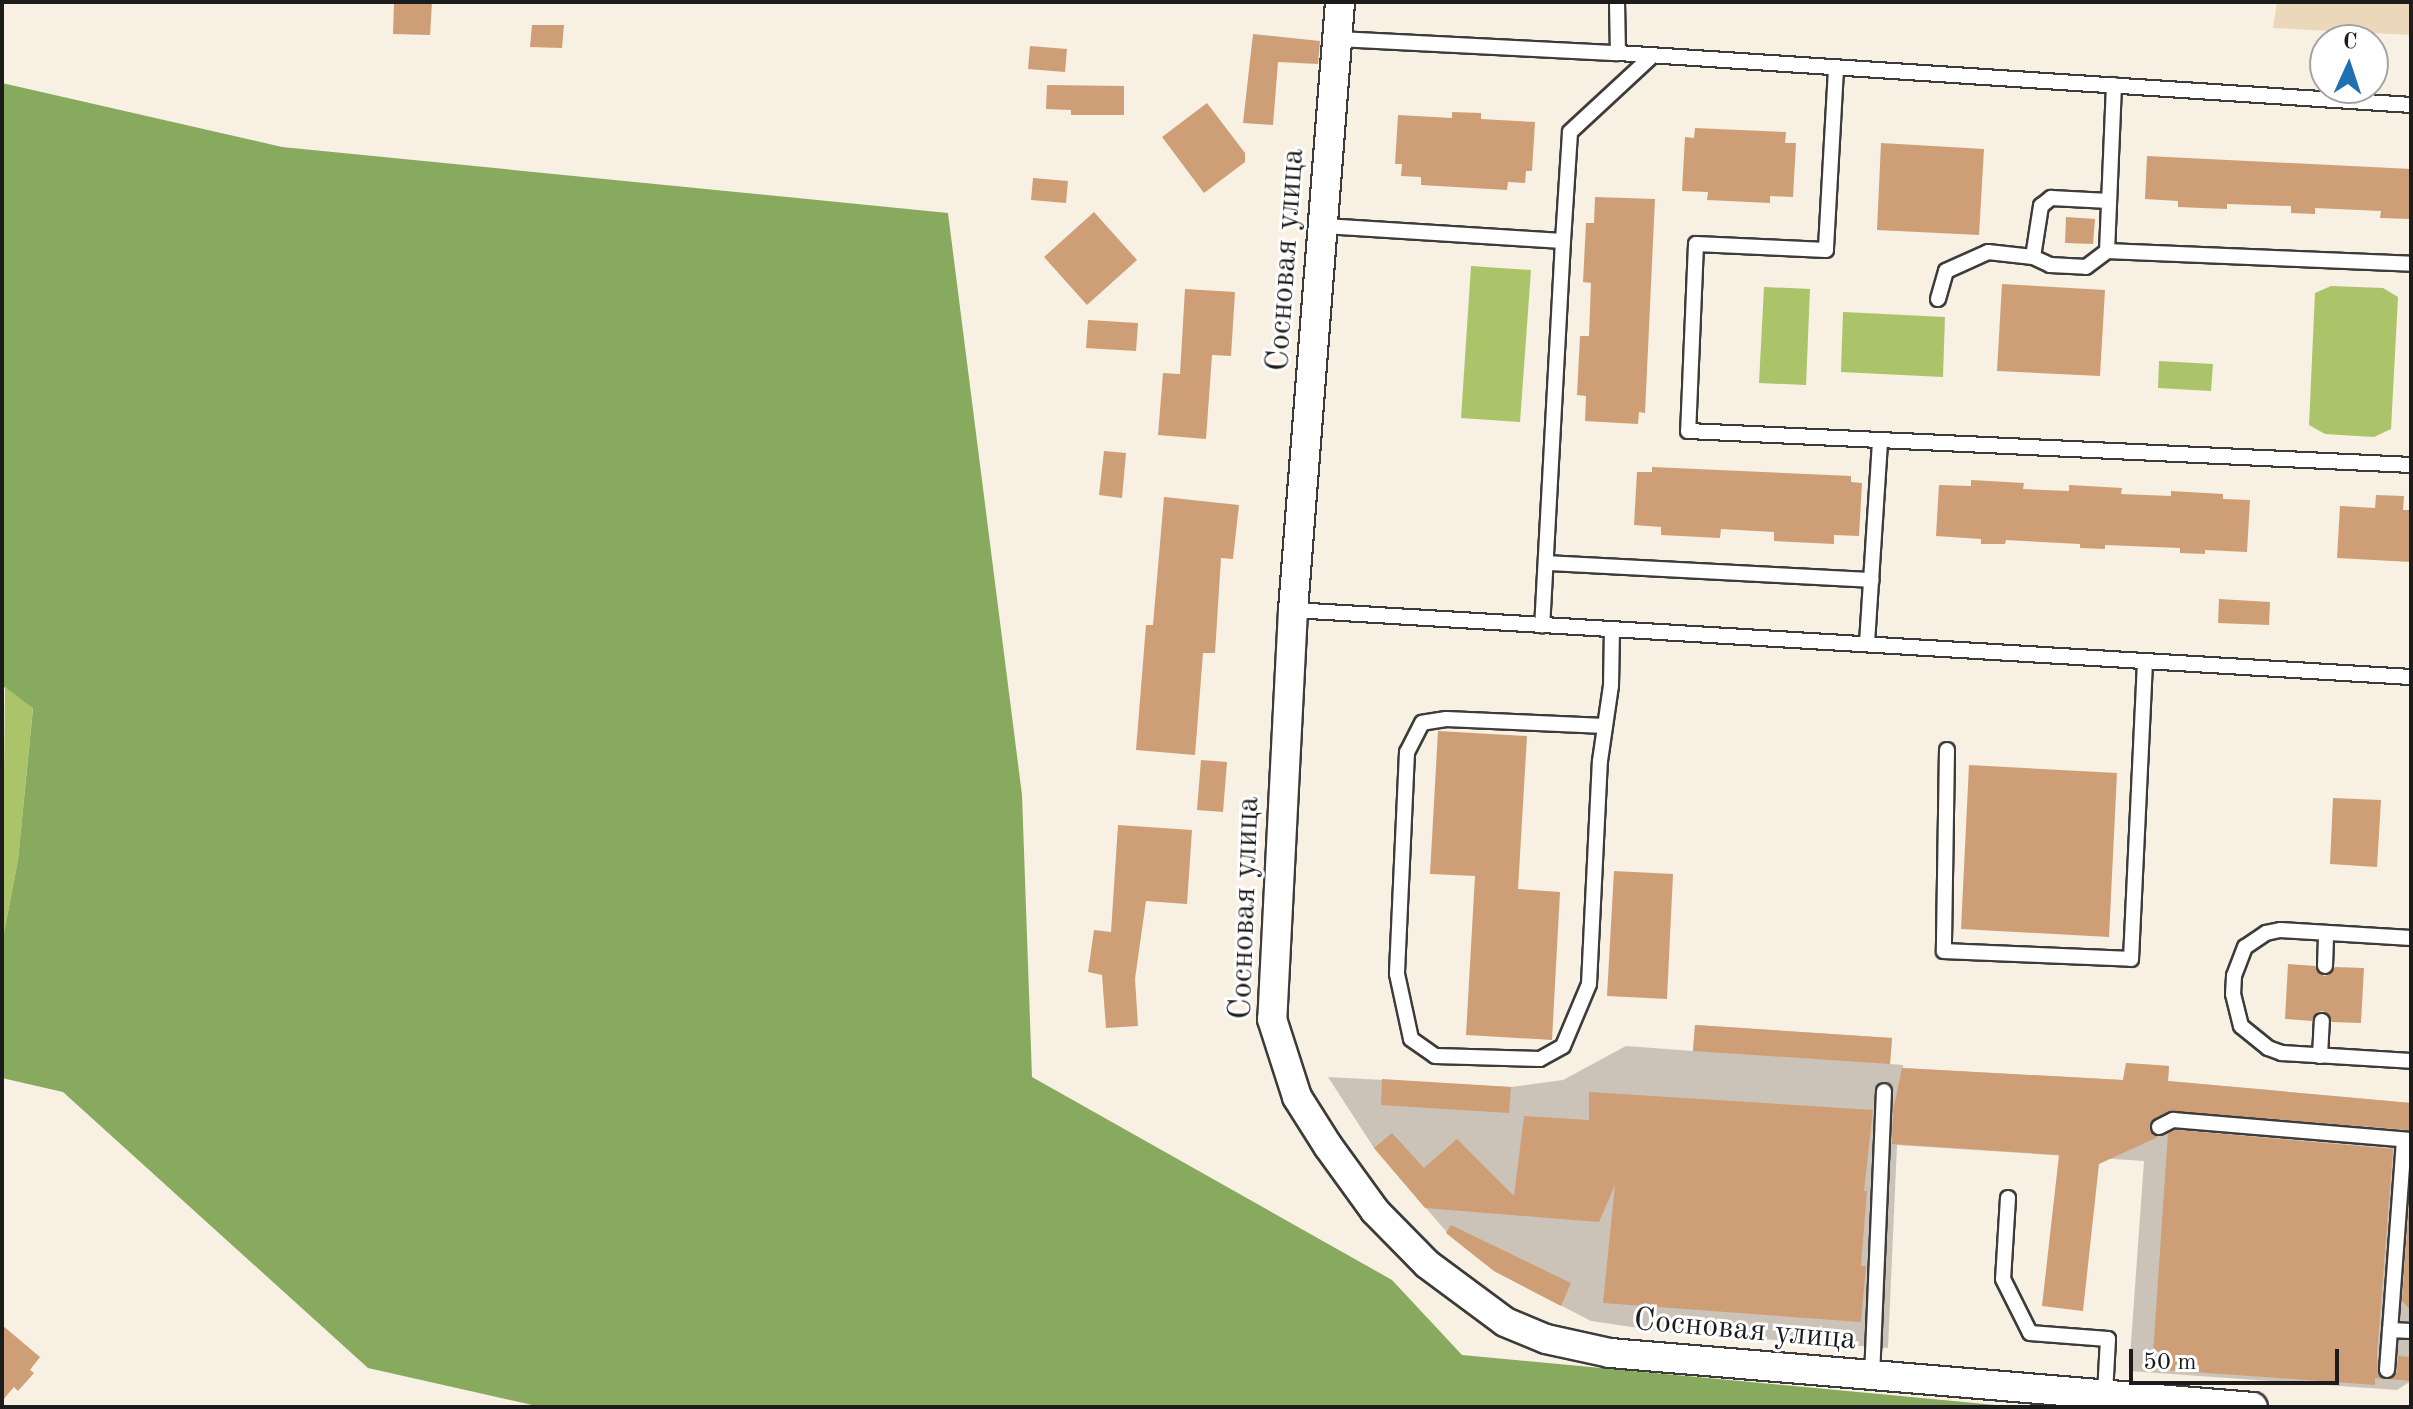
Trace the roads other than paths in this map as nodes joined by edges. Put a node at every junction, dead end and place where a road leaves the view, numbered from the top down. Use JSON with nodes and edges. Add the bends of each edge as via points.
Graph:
{"nodes":[{"id":1,"x":1340,"y":2,"type":"edge"},
{"id":2,"x":1617,"y":2,"type":"edge"},
{"id":3,"x":1338,"y":39,"type":"junction"},
{"id":4,"x":1618,"y":53,"type":"junction"},
{"id":5,"x":1652,"y":56,"type":"junction"},
{"id":6,"x":1836,"y":69,"type":"junction"},
{"id":7,"x":2114,"y":85,"type":"junction"},
{"id":8,"x":2411,"y":105,"type":"edge"},
{"id":9,"x":2109,"y":201,"type":"junction"},
{"id":10,"x":1324,"y":226,"type":"junction"},
{"id":11,"x":1563,"y":241,"type":"junction"},
{"id":12,"x":2107,"y":251,"type":"junction"},
{"id":13,"x":2033,"y":257,"type":"junction"},
{"id":14,"x":2411,"y":264,"type":"edge"},
{"id":15,"x":1938,"y":299,"type":"dead end"},
{"id":16,"x":1880,"y":441,"type":"junction"},
{"id":17,"x":2411,"y":465,"type":"edge"},
{"id":18,"x":1547,"y":563,"type":"junction"},
{"id":19,"x":1872,"y":580,"type":"junction"},
{"id":20,"x":1293,"y":610,"type":"junction"},
{"id":21,"x":1542,"y":625,"type":"junction"},
{"id":22,"x":1612,"y":629,"type":"junction"},
{"id":23,"x":1867,"y":643,"type":"junction"},
{"id":24,"x":2145,"y":661,"type":"junction"},
{"id":25,"x":2411,"y":677,"type":"edge"},
{"id":26,"x":1605,"y":726,"type":"junction"},
{"id":27,"x":1947,"y":750,"type":"dead end"},
{"id":28,"x":2326,"y":933,"type":"junction"},
{"id":29,"x":2411,"y":938,"type":"edge"},
{"id":30,"x":2325,"y":966,"type":"dead end"},
{"id":31,"x":2322,"y":1021,"type":"dead end"},
{"id":32,"x":2320,"y":1056,"type":"junction"},
{"id":33,"x":2411,"y":1061,"type":"edge"},
{"id":34,"x":1884,"y":1091,"type":"dead end"},
{"id":35,"x":2159,"y":1127,"type":"dead end"},
{"id":36,"x":2407,"y":1140,"type":"edge"},
{"id":37,"x":2008,"y":1198,"type":"dead end"},
{"id":38,"x":2390,"y":1330,"type":"junction"},
{"id":39,"x":2411,"y":1331,"type":"edge"},
{"id":40,"x":2387,"y":1370,"type":"dead end"},
{"id":41,"x":1872,"y":1377,"type":"junction"},
{"id":42,"x":2030,"y":1388,"type":"junction"},
{"id":43,"x":2105,"y":1394,"type":"junction"},
{"id":44,"x":2052,"y":1407,"type":"edge"},
{"id":45,"x":2253,"y":1407,"type":"edge"}],
"edges":[{"from":1,"to":3,"type":"street","name":"Сосновая улица"},
{"from":2,"to":4,"type":"lane"},
{"from":3,"to":4,"type":"lane"},
{"from":3,"to":10,"type":"street","name":"Сосновая улица"},
{"from":4,"to":5,"type":"lane"},
{"from":5,"to":6,"type":"lane"},
{"from":5,"to":11,"type":"lane","via":[[1570,132]]},
{"from":6,"to":7,"type":"lane"},
{"from":6,"to":16,"type":"lane","via":[[1826,250],[1696,244],[1688,431]]},
{"from":7,"to":8,"type":"lane"},
{"from":7,"to":9,"type":"lane"},
{"from":9,"to":12,"type":"lane"},
{"from":9,"to":13,"type":"lane","via":[[2051,198],[2041,206]]},
{"from":10,"to":11,"type":"lane"},
{"from":10,"to":20,"type":"street","name":"Сосновая улица"},
{"from":11,"to":18,"type":"lane"},
{"from":12,"to":13,"type":"lane","via":[[2086,267],[2050,265]]},
{"from":12,"to":14,"type":"lane"},
{"from":13,"to":15,"type":"lane","via":[[1988,252],[1946,271]]},
{"from":16,"to":17,"type":"lane"},
{"from":16,"to":19,"type":"lane"},
{"from":18,"to":19,"type":"lane"},
{"from":18,"to":21,"type":"lane"},
{"from":19,"to":23,"type":"lane"},
{"from":20,"to":21,"type":"lane"},
{"from":20,"to":41,"type":"street","name":"Сосновая улица","via":[[1272,1019],[1297,1097],[1375,1211],[1427,1264],[1472,1299],[1505,1322],[1546,1339],[1610,1353]]},
{"from":21,"to":22,"type":"lane"},
{"from":22,"to":23,"type":"lane"},
{"from":22,"to":26,"type":"lane"},
{"from":23,"to":24,"type":"lane"},
{"from":24,"to":25,"type":"lane"},
{"from":24,"to":27,"type":"lane","via":[[2131,959],[1944,951]]},
{"from":26,"to":26,"type":"lane","via":[[1589,984],[1563,1046],[1540,1059],[1435,1056],[1411,1039],[1397,974],[1407,752],[1422,723],[1446,719]]},
{"from":28,"to":29,"type":"lane"},
{"from":28,"to":30,"type":"lane"},
{"from":28,"to":32,"type":"lane","via":[[2280,930],[2254,939],[2238,962],[2233,994],[2235,1012],[2250,1036],[2282,1053]]},
{"from":31,"to":32,"type":"lane"},
{"from":32,"to":33,"type":"lane"},
{"from":34,"to":41,"type":"lane"},
{"from":35,"to":36,"type":"lane","via":[[2173,1120]]},
{"from":36,"to":38,"type":"lane"},
{"from":37,"to":43,"type":"lane","via":[[2003,1279],[2030,1333],[2108,1339]]},
{"from":38,"to":39,"type":"lane"},
{"from":38,"to":40,"type":"lane"},
{"from":41,"to":42,"type":"street","name":"Сосновая улица"},
{"from":42,"to":43,"type":"street","name":"Сосновая улица"},
{"from":42,"to":44,"type":"street"},
{"from":43,"to":45,"type":"street","name":"Сосновая улица"}]}
